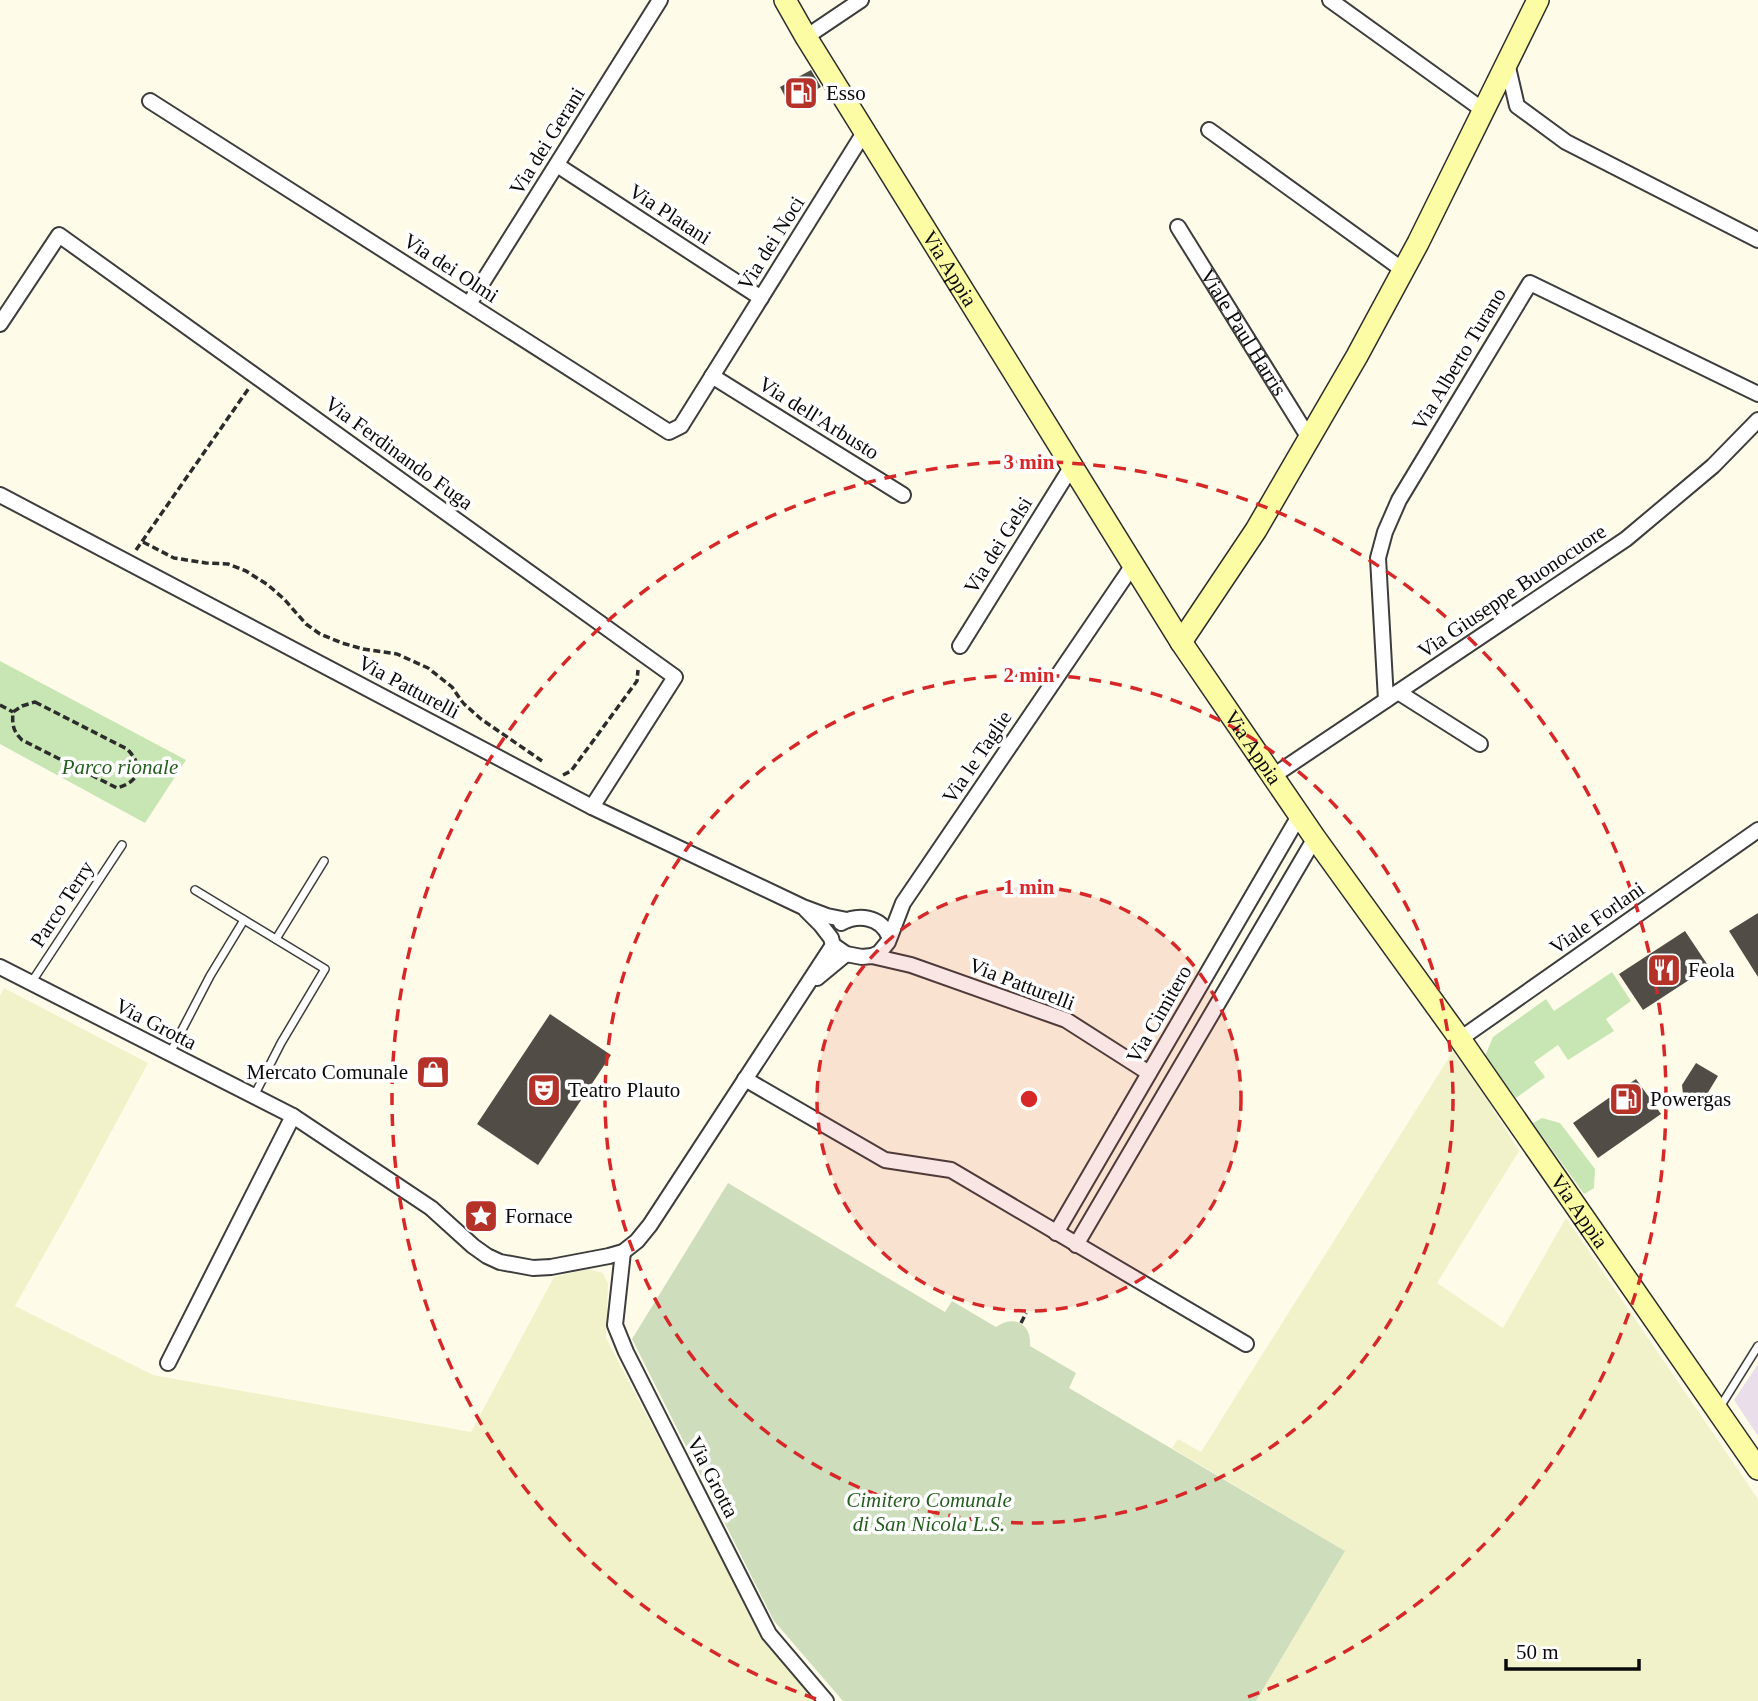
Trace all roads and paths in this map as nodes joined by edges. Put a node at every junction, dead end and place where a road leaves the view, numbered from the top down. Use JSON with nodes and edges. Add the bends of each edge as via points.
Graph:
{"nodes":[{"id":1,"x":660,"y":0,"type":"edge"},
{"id":2,"x":785,"y":0,"type":"edge"},
{"id":3,"x":861,"y":0,"type":"edge"},
{"id":4,"x":1330,"y":0,"type":"edge"},
{"id":5,"x":1538,"y":0,"type":"edge"},
{"id":6,"x":806,"y":37,"type":"junction"},
{"id":7,"x":1507,"y":63,"type":"junction"},
{"id":8,"x":150,"y":101,"type":"dead end"},
{"id":9,"x":1483,"y":110,"type":"junction"},
{"id":10,"x":1209,"y":130,"type":"dead end"},
{"id":11,"x":865,"y":131,"type":"junction"},
{"id":12,"x":556,"y":165,"type":"junction"},
{"id":13,"x":1178,"y":227,"type":"dead end"},
{"id":14,"x":1758,"y":240,"type":"edge"},
{"id":15,"x":1404,"y":270,"type":"junction"},
{"id":16,"x":761,"y":298,"type":"junction"},
{"id":17,"x":469,"y":304,"type":"junction"},
{"id":18,"x":0,"y":324,"type":"edge"},
{"id":19,"x":712,"y":376,"type":"junction"},
{"id":20,"x":257,"y":377,"type":"junction"},
{"id":21,"x":1758,"y":394,"type":"edge"},
{"id":22,"x":1758,"y":420,"type":"edge"},
{"id":23,"x":1309,"y":438,"type":"junction"},
{"id":24,"x":1072,"y":466,"type":"junction"},
{"id":25,"x":0,"y":495,"type":"edge"},
{"id":26,"x":903,"y":495,"type":"dead end"},
{"id":27,"x":142,"y":542,"type":"junction"},
{"id":28,"x":126,"y":545,"type":"dead end"},
{"id":29,"x":1133,"y":565,"type":"junction"},
{"id":30,"x":1181,"y":642,"type":"junction"},
{"id":31,"x":960,"y":646,"type":"dead end"},
{"id":32,"x":635,"y":664,"type":"dead end"},
{"id":33,"x":1392,"y":696,"type":"junction"},
{"id":34,"x":0,"y":705,"type":"edge"},
{"id":35,"x":13,"y":712,"type":"junction"},
{"id":36,"x":1480,"y":744,"type":"dead end"},
{"id":37,"x":549,"y":766,"type":"dead end"},
{"id":38,"x":555,"y":771,"type":"dead end"},
{"id":39,"x":1273,"y":776,"type":"junction"},
{"id":40,"x":592,"y":807,"type":"junction"},
{"id":41,"x":1299,"y":816,"type":"junction"},
{"id":42,"x":1758,"y":830,"type":"edge"},
{"id":43,"x":1315,"y":838,"type":"junction"},
{"id":44,"x":122,"y":845,"type":"dead end"},
{"id":45,"x":324,"y":862,"type":"dead end"},
{"id":46,"x":195,"y":890,"type":"dead end"},
{"id":47,"x":903,"y":903,"type":"junction"},
{"id":48,"x":803,"y":907,"type":"junction"},
{"id":49,"x":244,"y":920,"type":"junction"},
{"id":50,"x":847,"y":920,"type":"junction"},
{"id":51,"x":875,"y":921,"type":"junction"},
{"id":52,"x":276,"y":939,"type":"junction"},
{"id":53,"x":889,"y":939,"type":"junction"},
{"id":54,"x":832,"y":942,"type":"junction"},
{"id":55,"x":846,"y":954,"type":"junction"},
{"id":56,"x":872,"y":956,"type":"junction"},
{"id":57,"x":911,"y":965,"type":"junction"},
{"id":58,"x":0,"y":967,"type":"edge"},
{"id":59,"x":30,"y":984,"type":"junction"},
{"id":60,"x":807,"y":985,"type":"junction"},
{"id":61,"x":1460,"y":1039,"type":"junction"},
{"id":62,"x":170,"y":1054,"type":"junction"},
{"id":63,"x":1149,"y":1073,"type":"junction"},
{"id":64,"x":746,"y":1079,"type":"junction"},
{"id":65,"x":254,"y":1097,"type":"junction"},
{"id":66,"x":293,"y":1116,"type":"junction"},
{"id":67,"x":1056,"y":1233,"type":"junction"},
{"id":68,"x":1076,"y":1245,"type":"junction"},
{"id":69,"x":623,"y":1252,"type":"junction"},
{"id":70,"x":1026,"y":1313,"type":"dead end"},
{"id":71,"x":1021,"y":1323,"type":"dead end"},
{"id":72,"x":1246,"y":1344,"type":"dead end"},
{"id":73,"x":1758,"y":1346,"type":"edge"},
{"id":74,"x":168,"y":1363,"type":"dead end"},
{"id":75,"x":1718,"y":1411,"type":"junction"},
{"id":76,"x":1758,"y":1469,"type":"edge"},
{"id":77,"x":826,"y":1701,"type":"edge"}],
"edges":[{"from":1,"to":12,"type":"street","name":"Via dei Gerani"},
{"from":2,"to":6,"type":"street","name":"Via Appia"},
{"from":3,"to":6,"type":"street"},
{"from":4,"to":9,"type":"street"},
{"from":5,"to":7,"type":"street"},
{"from":6,"to":11,"type":"street","name":"Via Appia"},
{"from":7,"to":9,"type":"street"},
{"from":7,"to":14,"type":"street","via":[[1517,106],[1566,142]]},
{"from":8,"to":17,"type":"street","name":"Via dei Olmi"},
{"from":9,"to":15,"type":"street"},
{"from":10,"to":15,"type":"street"},
{"from":11,"to":16,"type":"street","name":"Via dei Noci"},
{"from":11,"to":24,"type":"street","name":"Via Appia"},
{"from":12,"to":16,"type":"street","name":"Via Platani"},
{"from":12,"to":17,"type":"street","name":"Via dei Gerani"},
{"from":13,"to":23,"type":"street","name":"Viale Paul Harris"},
{"from":15,"to":23,"type":"street"},
{"from":16,"to":19,"type":"street","name":"Via dei Noci"},
{"from":17,"to":19,"type":"street","name":"Via dei Olmi","via":[[669,432],[681,426]]},
{"from":18,"to":20,"type":"street","name":"Via Ferdinando Fuga","via":[[60,235]]},
{"from":19,"to":26,"type":"street","name":"Via dell'Arbusto"},
{"from":20,"to":27,"type":"path"},
{"from":20,"to":40,"type":"street","name":"Via Ferdinando Fuga","via":[[675,677]]},
{"from":21,"to":33,"type":"street","name":"Via Alberto Turano","via":[[1530,283],[1399,500],[1385,532],[1378,558]]},
{"from":22,"to":33,"type":"street","name":"Via Giuseppe Buonocuore","via":[[1713,466],[1626,539]]},
{"from":23,"to":30,"type":"street","via":[[1256,530]]},
{"from":24,"to":29,"type":"street","name":"Via Appia"},
{"from":24,"to":31,"type":"street","name":"Via dei Gelsi"},
{"from":25,"to":40,"type":"street","name":"Via Patturelli"},
{"from":27,"to":28,"type":"path","via":[[137,550]]},
{"from":27,"to":37,"type":"path","via":[[174,558],[228,564],[246,571],[320,634],[414,660],[452,687],[481,719]]},
{"from":29,"to":30,"type":"street","name":"Via Appia"},
{"from":29,"to":47,"type":"street","name":"Via le Taglie"},
{"from":30,"to":39,"type":"street","name":"Via Appia"},
{"from":32,"to":38,"type":"path","via":[[637,681],[570,772]]},
{"from":33,"to":36,"type":"street"},
{"from":33,"to":39,"type":"street","name":"Via Giuseppe Buonocuore"},
{"from":34,"to":35,"type":"path"},
{"from":35,"to":35,"type":"path","via":[[12,725],[22,740],[117,788],[134,779],[137,762],[127,749],[35,702]]},
{"from":39,"to":41,"type":"street","name":"Via Appia"},
{"from":40,"to":48,"type":"street","name":"Via Patturelli"},
{"from":41,"to":43,"type":"street","name":"Via Appia"},
{"from":41,"to":63,"type":"street","name":"Via Cimitero"},
{"from":42,"to":61,"type":"street","name":"Viale Forlani"},
{"from":43,"to":61,"type":"street","name":"Via Appia"},
{"from":43,"to":68,"type":"street"},
{"from":44,"to":59,"type":"lane","name":"Parco Terry"},
{"from":45,"to":52,"type":"lane"},
{"from":46,"to":49,"type":"lane"},
{"from":47,"to":51,"type":"street","name":"Via le Taglie"},
{"from":47,"to":53,"type":"street","name":"Via le Taglie"},
{"from":48,"to":50,"type":"street","name":"Via Patturelli"},
{"from":48,"to":54,"type":"street","name":"Via Patturelli"},
{"from":49,"to":52,"type":"lane"},
{"from":49,"to":62,"type":"lane"},
{"from":50,"to":51,"type":"street","name":"Via Patturelli"},
{"from":50,"to":54,"type":"street","via":[[836,927]]},
{"from":51,"to":53,"type":"street","name":"Via Patturelli","via":[[886,929]]},
{"from":52,"to":65,"type":"lane","via":[[326,969]]},
{"from":53,"to":56,"type":"street"},
{"from":53,"to":57,"type":"street","name":"Via Patturelli"},
{"from":54,"to":55,"type":"street","name":"Via Patturelli"},
{"from":54,"to":60,"type":"street"},
{"from":55,"to":56,"type":"street","name":"Via Patturelli"},
{"from":55,"to":60,"type":"street"},
{"from":56,"to":57,"type":"street","name":"Via Patturelli"},
{"from":57,"to":63,"type":"street","name":"Via Patturelli","via":[[1066,1020]]},
{"from":58,"to":59,"type":"street","name":"Via Grotta"},
{"from":59,"to":62,"type":"street","name":"Via Grotta"},
{"from":60,"to":64,"type":"street"},
{"from":61,"to":75,"type":"street","name":"Via Appia"},
{"from":62,"to":65,"type":"street","name":"Via Grotta"},
{"from":63,"to":67,"type":"street","name":"Via Cimitero"},
{"from":64,"to":67,"type":"street","via":[[885,1160],[951,1170]]},
{"from":64,"to":69,"type":"street","via":[[650,1225]]},
{"from":65,"to":66,"type":"street","name":"Via Grotta"},
{"from":66,"to":69,"type":"street","name":"Via Grotta","via":[[431,1208],[500,1262],[551,1267]]},
{"from":66,"to":74,"type":"street"},
{"from":67,"to":68,"type":"street"},
{"from":68,"to":72,"type":"street"},
{"from":69,"to":77,"type":"street","name":"Via Grotta","via":[[615,1325],[626,1352],[769,1634]]},
{"from":70,"to":71,"type":"path"},
{"from":73,"to":75,"type":"lane"},
{"from":75,"to":76,"type":"street","name":"Via Appia"}]}
